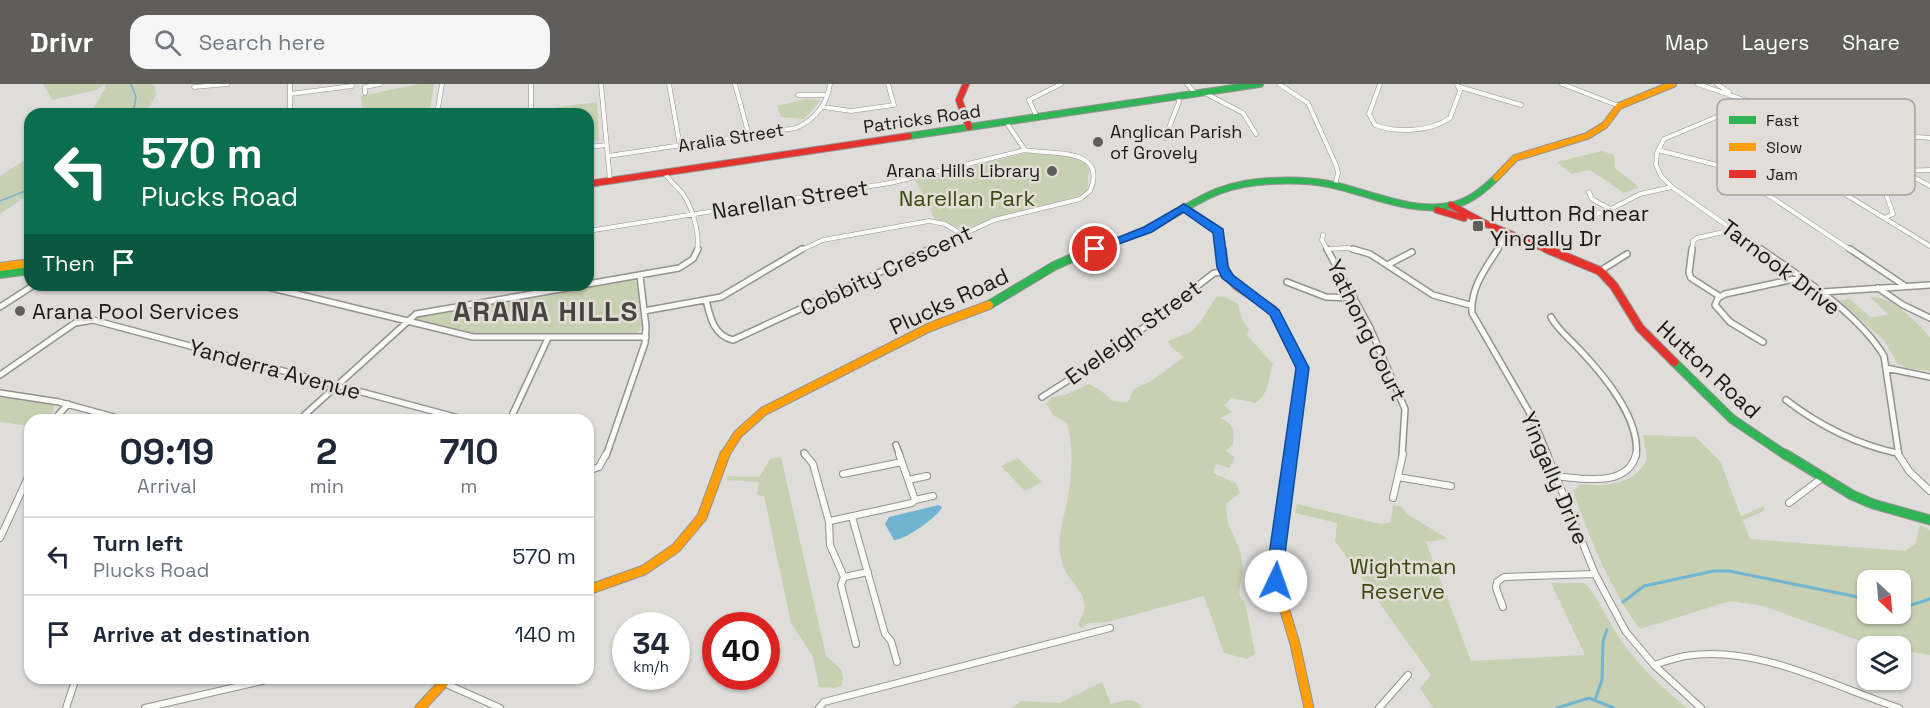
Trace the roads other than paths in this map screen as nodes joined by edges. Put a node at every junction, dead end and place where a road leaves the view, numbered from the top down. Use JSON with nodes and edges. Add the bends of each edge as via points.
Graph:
{"nodes":[{"id":1,"x":228,"y":84,"type":"edge"},
{"id":2,"x":290,"y":84,"type":"edge"},
{"id":3,"x":380,"y":84,"type":"edge"},
{"id":4,"x":442,"y":84,"type":"edge"},
{"id":5,"x":531,"y":84,"type":"edge"},
{"id":6,"x":601,"y":84,"type":"edge"},
{"id":7,"x":669,"y":84,"type":"edge"},
{"id":8,"x":735,"y":84,"type":"edge"},
{"id":9,"x":830,"y":84,"type":"edge"},
{"id":10,"x":888,"y":84,"type":"edge"},
{"id":11,"x":966,"y":84,"type":"edge"},
{"id":12,"x":1061,"y":84,"type":"edge"},
{"id":13,"x":1187,"y":84,"type":"edge"},
{"id":14,"x":1260,"y":84,"type":"edge"},
{"id":15,"x":1279,"y":84,"type":"edge"},
{"id":16,"x":1380,"y":84,"type":"edge"},
{"id":17,"x":1562,"y":84,"type":"edge"},
{"id":18,"x":1673,"y":84,"type":"edge"},
{"id":19,"x":1698,"y":84,"type":"edge"},
{"id":20,"x":1717,"y":84,"type":"edge"},
{"id":21,"x":352,"y":86,"type":"dead end"},
{"id":22,"x":364,"y":86,"type":"edge"},
{"id":23,"x":1459,"y":86,"type":"edge"},
{"id":24,"x":194,"y":87,"type":"dead end"},
{"id":25,"x":364,"y":93,"type":"dead end"},
{"id":26,"x":1200,"y":93,"type":"junction"},
{"id":27,"x":290,"y":94,"type":"junction"},
{"id":28,"x":1727,"y":94,"type":"junction"},
{"id":29,"x":798,"y":95,"type":"dead end"},
{"id":30,"x":827,"y":95,"type":"junction"},
{"id":31,"x":1178,"y":96,"type":"junction"},
{"id":32,"x":1743,"y":99,"type":"edge"},
{"id":33,"x":1521,"y":105,"type":"dead end"},
{"id":34,"x":1619,"y":106,"type":"junction"},
{"id":35,"x":823,"y":107,"type":"junction"},
{"id":36,"x":290,"y":108,"type":"edge"},
{"id":37,"x":438,"y":108,"type":"edge"},
{"id":38,"x":531,"y":108,"type":"edge"},
{"id":39,"x":1037,"y":117,"type":"junction"},
{"id":40,"x":1717,"y":117,"type":"edge"},
{"id":41,"x":1006,"y":122,"type":"junction"},
{"id":42,"x":969,"y":127,"type":"junction"},
{"id":43,"x":1378,"y":127,"type":"joint"},
{"id":44,"x":1257,"y":134,"type":"dead end"},
{"id":45,"x":749,"y":136,"type":"junction"},
{"id":46,"x":1915,"y":137,"type":"edge"},
{"id":47,"x":1166,"y":138,"type":"dead end"},
{"id":48,"x":1930,"y":138,"type":"edge"},
{"id":49,"x":607,"y":145,"type":"junction"},
{"id":50,"x":594,"y":146,"type":"edge"},
{"id":51,"x":680,"y":146,"type":"junction"},
{"id":52,"x":1025,"y":150,"type":"junction"},
{"id":53,"x":1658,"y":150,"type":"junction"},
{"id":54,"x":608,"y":156,"type":"junction"},
{"id":55,"x":1717,"y":166,"type":"edge"},
{"id":56,"x":1930,"y":170,"type":"edge"},
{"id":57,"x":1915,"y":171,"type":"edge"},
{"id":58,"x":664,"y":172,"type":"junction"},
{"id":59,"x":1915,"y":178,"type":"edge"},
{"id":60,"x":609,"y":180,"type":"junction"},
{"id":61,"x":594,"y":183,"type":"edge"},
{"id":62,"x":1335,"y":185,"type":"junction"},
{"id":63,"x":1930,"y":186,"type":"edge"},
{"id":64,"x":1672,"y":188,"type":"junction"},
{"id":65,"x":1588,"y":192,"type":"dead end"},
{"id":66,"x":1766,"y":195,"type":"edge"},
{"id":67,"x":1847,"y":195,"type":"edge"},
{"id":68,"x":1885,"y":195,"type":"edge"},
{"id":69,"x":1475,"y":196,"type":"junction"},
{"id":70,"x":1402,"y":202,"type":"junction"},
{"id":71,"x":1465,"y":203,"type":"junction"},
{"id":72,"x":1448,"y":204,"type":"junction"},
{"id":73,"x":1184,"y":207,"type":"junction"},
{"id":74,"x":1427,"y":207,"type":"junction"},
{"id":75,"x":1610,"y":209,"type":"junction"},
{"id":76,"x":692,"y":215,"type":"junction"},
{"id":77,"x":1588,"y":217,"type":"dead end"},
{"id":78,"x":1468,"y":218,"type":"junction"},
{"id":79,"x":1884,"y":218,"type":"junction"},
{"id":80,"x":594,"y":230,"type":"edge"},
{"id":81,"x":1732,"y":230,"type":"junction"},
{"id":82,"x":1508,"y":232,"type":"junction"},
{"id":83,"x":963,"y":235,"type":"junction"},
{"id":84,"x":1323,"y":235,"type":"dead end"},
{"id":85,"x":1930,"y":246,"type":"edge"},
{"id":86,"x":1327,"y":249,"type":"junction"},
{"id":87,"x":1412,"y":252,"type":"dead end"},
{"id":88,"x":1626,"y":254,"type":"dead end"},
{"id":89,"x":24,"y":264,"type":"edge"},
{"id":90,"x":1389,"y":264,"type":"junction"},
{"id":91,"x":0,"y":267,"type":"edge"},
{"id":92,"x":24,"y":271,"type":"edge"},
{"id":93,"x":1600,"y":271,"type":"junction"},
{"id":94,"x":1225,"y":272,"type":"junction"},
{"id":95,"x":0,"y":274,"type":"edge"},
{"id":96,"x":640,"y":276,"type":"junction"},
{"id":97,"x":1799,"y":278,"type":"junction"},
{"id":98,"x":1287,"y":282,"type":"dead end"},
{"id":99,"x":594,"y":284,"type":"edge"},
{"id":100,"x":1930,"y":285,"type":"edge"},
{"id":101,"x":1905,"y":286,"type":"junction"},
{"id":102,"x":1878,"y":288,"type":"junction"},
{"id":103,"x":25,"y":291,"type":"edge"},
{"id":104,"x":288,"y":291,"type":"edge"},
{"id":105,"x":550,"y":291,"type":"edge"},
{"id":106,"x":1822,"y":292,"type":"junction"},
{"id":107,"x":1719,"y":296,"type":"junction"},
{"id":108,"x":1354,"y":298,"type":"junction"},
{"id":109,"x":706,"y":300,"type":"junction"},
{"id":110,"x":1470,"y":305,"type":"junction"},
{"id":111,"x":0,"y":307,"type":"edge"},
{"id":112,"x":644,"y":311,"type":"junction"},
{"id":113,"x":1551,"y":317,"type":"dead end"},
{"id":114,"x":1930,"y":318,"type":"edge"},
{"id":115,"x":407,"y":321,"type":"junction"},
{"id":116,"x":646,"y":337,"type":"junction"},
{"id":117,"x":548,"y":338,"type":"junction"},
{"id":118,"x":1762,"y":342,"type":"dead end"},
{"id":119,"x":1886,"y":368,"type":"junction"},
{"id":120,"x":0,"y":375,"type":"edge"},
{"id":121,"x":1930,"y":377,"type":"edge"},
{"id":122,"x":337,"y":385,"type":"junction"},
{"id":123,"x":0,"y":393,"type":"edge"},
{"id":124,"x":1042,"y":397,"type":"dead end"},
{"id":125,"x":1786,"y":400,"type":"dead end"},
{"id":126,"x":68,"y":404,"type":"junction"},
{"id":127,"x":59,"y":414,"type":"edge"},
{"id":128,"x":104,"y":414,"type":"edge"},
{"id":129,"x":306,"y":414,"type":"edge"},
{"id":130,"x":444,"y":414,"type":"edge"},
{"id":131,"x":513,"y":414,"type":"edge"},
{"id":132,"x":896,"y":445,"type":"dead end"},
{"id":133,"x":804,"y":453,"type":"dead end"},
{"id":134,"x":1897,"y":453,"type":"junction"},
{"id":135,"x":902,"y":462,"type":"junction"},
{"id":136,"x":594,"y":468,"type":"edge"},
{"id":137,"x":843,"y":474,"type":"dead end"},
{"id":138,"x":927,"y":476,"type":"dead end"},
{"id":139,"x":1554,"y":476,"type":"junction"},
{"id":140,"x":1398,"y":477,"type":"junction"},
{"id":141,"x":1822,"y":478,"type":"junction"},
{"id":142,"x":908,"y":480,"type":"junction"},
{"id":143,"x":24,"y":486,"type":"edge"},
{"id":144,"x":1451,"y":486,"type":"dead end"},
{"id":145,"x":1930,"y":490,"type":"edge"},
{"id":146,"x":933,"y":496,"type":"dead end"},
{"id":147,"x":1393,"y":498,"type":"dead end"},
{"id":148,"x":915,"y":500,"type":"junction"},
{"id":149,"x":1789,"y":503,"type":"dead end"},
{"id":150,"x":852,"y":517,"type":"junction"},
{"id":151,"x":1930,"y":520,"type":"edge"},
{"id":152,"x":830,"y":521,"type":"junction"},
{"id":153,"x":0,"y":538,"type":"edge"},
{"id":154,"x":868,"y":572,"type":"junction"},
{"id":155,"x":1595,"y":574,"type":"junction"},
{"id":156,"x":844,"y":577,"type":"junction"},
{"id":157,"x":594,"y":588,"type":"edge"},
{"id":158,"x":1503,"y":608,"type":"dead end"},
{"id":159,"x":1110,"y":628,"type":"dead end"},
{"id":160,"x":856,"y":644,"type":"dead end"},
{"id":161,"x":897,"y":662,"type":"dead end"},
{"id":162,"x":1654,"y":665,"type":"junction"},
{"id":163,"x":1408,"y":675,"type":"dead end"},
{"id":164,"x":74,"y":684,"type":"edge"},
{"id":165,"x":235,"y":684,"type":"edge"},
{"id":166,"x":442,"y":684,"type":"edge"},
{"id":167,"x":454,"y":684,"type":"edge"},
{"id":168,"x":1888,"y":706,"type":"edge"},
{"id":169,"x":66,"y":708,"type":"edge"},
{"id":170,"x":145,"y":708,"type":"edge"},
{"id":171,"x":420,"y":708,"type":"edge"},
{"id":172,"x":500,"y":708,"type":"edge"},
{"id":173,"x":819,"y":708,"type":"edge"},
{"id":174,"x":1309,"y":708,"type":"edge"},
{"id":175,"x":1378,"y":708,"type":"edge"},
{"id":176,"x":1701,"y":708,"type":"edge"},
{"id":177,"x":1899,"y":708,"type":"edge"}],
"edges":[{"from":1,"to":24,"type":"street"},
{"from":2,"to":27,"type":"street"},
{"from":3,"to":22,"type":"street"},
{"from":4,"to":37,"type":"street"},
{"from":5,"to":38,"type":"street"},
{"from":6,"to":49,"type":"street"},
{"from":7,"to":51,"type":"street"},
{"from":8,"to":45,"type":"street"},
{"from":9,"to":30,"type":"street"},
{"from":10,"to":35,"type":"street","via":[[894,105],[851,111]]},
{"from":11,"to":42,"type":"street","via":[[957,99]]},
{"from":12,"to":39,"type":"street","via":[[1029,100]]},
{"from":13,"to":26,"type":"street"},
{"from":14,"to":26,"type":"street","name":"Patricks Road"},
{"from":15,"to":62,"type":"street","via":[[1308,103],[1336,165]]},
{"from":16,"to":43,"type":"street","via":[[1369,114]]},
{"from":17,"to":34,"type":"street"},
{"from":18,"to":34,"type":"street"},
{"from":19,"to":28,"type":"street"},
{"from":20,"to":28,"type":"street"},
{"from":21,"to":27,"type":"street"},
{"from":22,"to":25,"type":"street"},
{"from":23,"to":33,"type":"street"},
{"from":23,"to":43,"type":"street","via":[[1453,113],[1445,122],[1421,129]]},
{"from":26,"to":31,"type":"street","name":"Patricks Road"},
{"from":26,"to":44,"type":"street","via":[[1243,113]]},
{"from":27,"to":36,"type":"street"},
{"from":28,"to":32,"type":"street"},
{"from":29,"to":30,"type":"street"},
{"from":30,"to":35,"type":"street"},
{"from":31,"to":39,"type":"street","name":"Patricks Road"},
{"from":31,"to":47,"type":"street"},
{"from":34,"to":69,"type":"street","via":[[1597,131],[1515,158],[1489,188]]},
{"from":35,"to":45,"type":"street","name":"Aralia Street","via":[[804,125]]},
{"from":39,"to":41,"type":"street","name":"Patricks Road"},
{"from":40,"to":53,"type":"street","via":[[1669,136]]},
{"from":41,"to":42,"type":"street","name":"Patricks Road"},
{"from":41,"to":52,"type":"street"},
{"from":42,"to":58,"type":"street","name":"Patricks Road"},
{"from":45,"to":51,"type":"street","name":"Aralia Street"},
{"from":46,"to":48,"type":"street"},
{"from":49,"to":50,"type":"street"},
{"from":49,"to":54,"type":"street"},
{"from":51,"to":54,"type":"street","name":"Aralia Street"},
{"from":52,"to":76,"type":"street","name":"Narellan Street","via":[[890,183]]},
{"from":52,"to":83,"type":"street","name":"Cobbity Crescent","via":[[1084,158],[1092,168],[1091,192],[1080,199],[998,219]]},
{"from":53,"to":55,"type":"street"},
{"from":53,"to":64,"type":"street","name":"Tarnook Drive","via":[[1656,169]]},
{"from":54,"to":60,"type":"street"},
{"from":56,"to":57,"type":"street"},
{"from":58,"to":60,"type":"street","name":"Patricks Road"},
{"from":58,"to":76,"type":"street","via":[[684,196]]},
{"from":59,"to":63,"type":"street"},
{"from":60,"to":61,"type":"street","name":"Patricks Road"},
{"from":62,"to":70,"type":"street","name":"Plucks Road"},
{"from":62,"to":73,"type":"street","name":"Plucks Road","via":[[1295,180],[1249,183],[1218,189]]},
{"from":64,"to":75,"type":"street","via":[[1640,194]]},
{"from":64,"to":81,"type":"street","name":"Tarnook Drive"},
{"from":65,"to":75,"type":"street","via":[[1592,199]]},
{"from":66,"to":101,"type":"street"},
{"from":67,"to":79,"type":"street"},
{"from":68,"to":79,"type":"street","via":[[1893,214]]},
{"from":69,"to":71,"type":"street"},
{"from":69,"to":72,"type":"street"},
{"from":70,"to":72,"type":"street","name":"Plucks Road"},
{"from":70,"to":74,"type":"street","name":"Plucks Road"},
{"from":71,"to":72,"type":"street"},
{"from":71,"to":78,"type":"street"},
{"from":72,"to":74,"type":"street","name":"Plucks Road"},
{"from":72,"to":78,"type":"street","name":"Hutton Road"},
{"from":73,"to":94,"type":"street","via":[[1219,231]]},
{"from":73,"to":157,"type":"street","name":"Plucks Road","via":[[1148,229],[1075,256],[985,308],[930,327],[764,411],[726,450],[702,518],[676,548],[644,570]]},
{"from":74,"to":78,"type":"street"},
{"from":75,"to":77,"type":"street"},
{"from":76,"to":80,"type":"street","name":"Narellan Street"},
{"from":76,"to":96,"type":"street","via":[[698,246],[694,257],[677,269]]},
{"from":78,"to":82,"type":"street","name":"Hutton Road"},
{"from":79,"to":85,"type":"street"},
{"from":81,"to":97,"type":"street","name":"Tarnook Drive"},
{"from":81,"to":107,"type":"street","via":[[1693,242],[1691,278]]},
{"from":82,"to":93,"type":"street","name":"Hutton Road"},
{"from":82,"to":110,"type":"street"},
{"from":83,"to":109,"type":"street","via":[[945,224],[929,221],[831,237],[804,248],[726,295]]},
{"from":83,"to":109,"type":"street","name":"Cobbity Crescent","via":[[728,342],[712,324]]},
{"from":84,"to":86,"type":"street","name":"Yathong Court"},
{"from":86,"to":90,"type":"street","via":[[1358,250]]},
{"from":86,"to":108,"type":"street","name":"Yathong Court"},
{"from":87,"to":90,"type":"street"},
{"from":88,"to":93,"type":"street"},
{"from":89,"to":91,"type":"street"},
{"from":90,"to":110,"type":"street","via":[[1432,294]]},
{"from":92,"to":95,"type":"street"},
{"from":93,"to":141,"type":"street","name":"Hutton Road","via":[[1614,285],[1640,328],[1732,419]]},
{"from":94,"to":124,"type":"street","name":"Eveleigh Street","via":[[1214,273],[1111,352]]},
{"from":94,"to":174,"type":"street","via":[[1236,285],[1273,310],[1302,368],[1275,569]]},
{"from":96,"to":99,"type":"street"},
{"from":96,"to":112,"type":"street"},
{"from":97,"to":106,"type":"street","name":"Tarnook Drive"},
{"from":97,"to":107,"type":"street"},
{"from":98,"to":108,"type":"street","via":[[1326,297]]},
{"from":100,"to":101,"type":"street"},
{"from":101,"to":102,"type":"street"},
{"from":102,"to":106,"type":"street"},
{"from":102,"to":114,"type":"street"},
{"from":103,"to":111,"type":"street"},
{"from":104,"to":115,"type":"street"},
{"from":105,"to":115,"type":"street","via":[[422,312]]},
{"from":106,"to":119,"type":"street","name":"Tarnook Drive","via":[[1876,343]]},
{"from":107,"to":118,"type":"street","via":[[1715,305],[1718,310]]},
{"from":108,"to":140,"type":"street","name":"Yathong Court","via":[[1405,409]]},
{"from":109,"to":112,"type":"street"},
{"from":110,"to":139,"type":"street","name":"Yingally Drive","via":[[1532,417]]},
{"from":112,"to":116,"type":"street"},
{"from":113,"to":139,"type":"street","via":[[1610,383],[1624,405],[1638,445],[1636,459],[1619,475],[1598,479]]},
{"from":115,"to":117,"type":"street","via":[[473,337]]},
{"from":115,"to":122,"type":"street"},
{"from":116,"to":117,"type":"street"},
{"from":116,"to":136,"type":"street","via":[[605,458],[602,465]]},
{"from":117,"to":131,"type":"street"},
{"from":119,"to":121,"type":"street"},
{"from":119,"to":134,"type":"street","name":"Tarnook Drive"},
{"from":120,"to":122,"type":"street","name":"Yanderra Avenue","via":[[73,324],[96,320]]},
{"from":122,"to":129,"type":"street"},
{"from":122,"to":130,"type":"street","name":"Yanderra Avenue"},
{"from":123,"to":126,"type":"street"},
{"from":125,"to":134,"type":"street","via":[[1845,438]]},
{"from":126,"to":127,"type":"street"},
{"from":126,"to":128,"type":"street"},
{"from":132,"to":135,"type":"street"},
{"from":133,"to":152,"type":"street","via":[[813,464]]},
{"from":134,"to":145,"type":"street","via":[[1909,471]]},
{"from":135,"to":137,"type":"street"},
{"from":135,"to":142,"type":"street"},
{"from":138,"to":142,"type":"street"},
{"from":139,"to":155,"type":"street","name":"Yingally Drive"},
{"from":140,"to":144,"type":"street"},
{"from":140,"to":147,"type":"street","name":"Yathong Court"},
{"from":141,"to":149,"type":"street"},
{"from":141,"to":151,"type":"street","name":"Hutton Road","via":[[1863,500]]},
{"from":142,"to":148,"type":"street"},
{"from":143,"to":153,"type":"street"},
{"from":146,"to":148,"type":"street"},
{"from":148,"to":150,"type":"street"},
{"from":150,"to":152,"type":"street"},
{"from":150,"to":154,"type":"street"},
{"from":152,"to":156,"type":"street","via":[[829,540]]},
{"from":154,"to":156,"type":"street"},
{"from":154,"to":161,"type":"street"},
{"from":155,"to":158,"type":"street","via":[[1504,577],[1496,588]]},
{"from":155,"to":162,"type":"street","name":"Yingally Drive","via":[[1626,632]]},
{"from":156,"to":160,"type":"street","via":[[841,585]]},
{"from":159,"to":173,"type":"street","via":[[824,702]]},
{"from":162,"to":168,"type":"street","via":[[1711,654],[1756,659]]},
{"from":162,"to":176,"type":"street","name":"Yingally Drive"},
{"from":163,"to":175,"type":"street"},
{"from":164,"to":169,"type":"street"},
{"from":165,"to":170,"type":"street"},
{"from":166,"to":171,"type":"street"},
{"from":167,"to":172,"type":"street"},
{"from":168,"to":177,"type":"street"}]}
